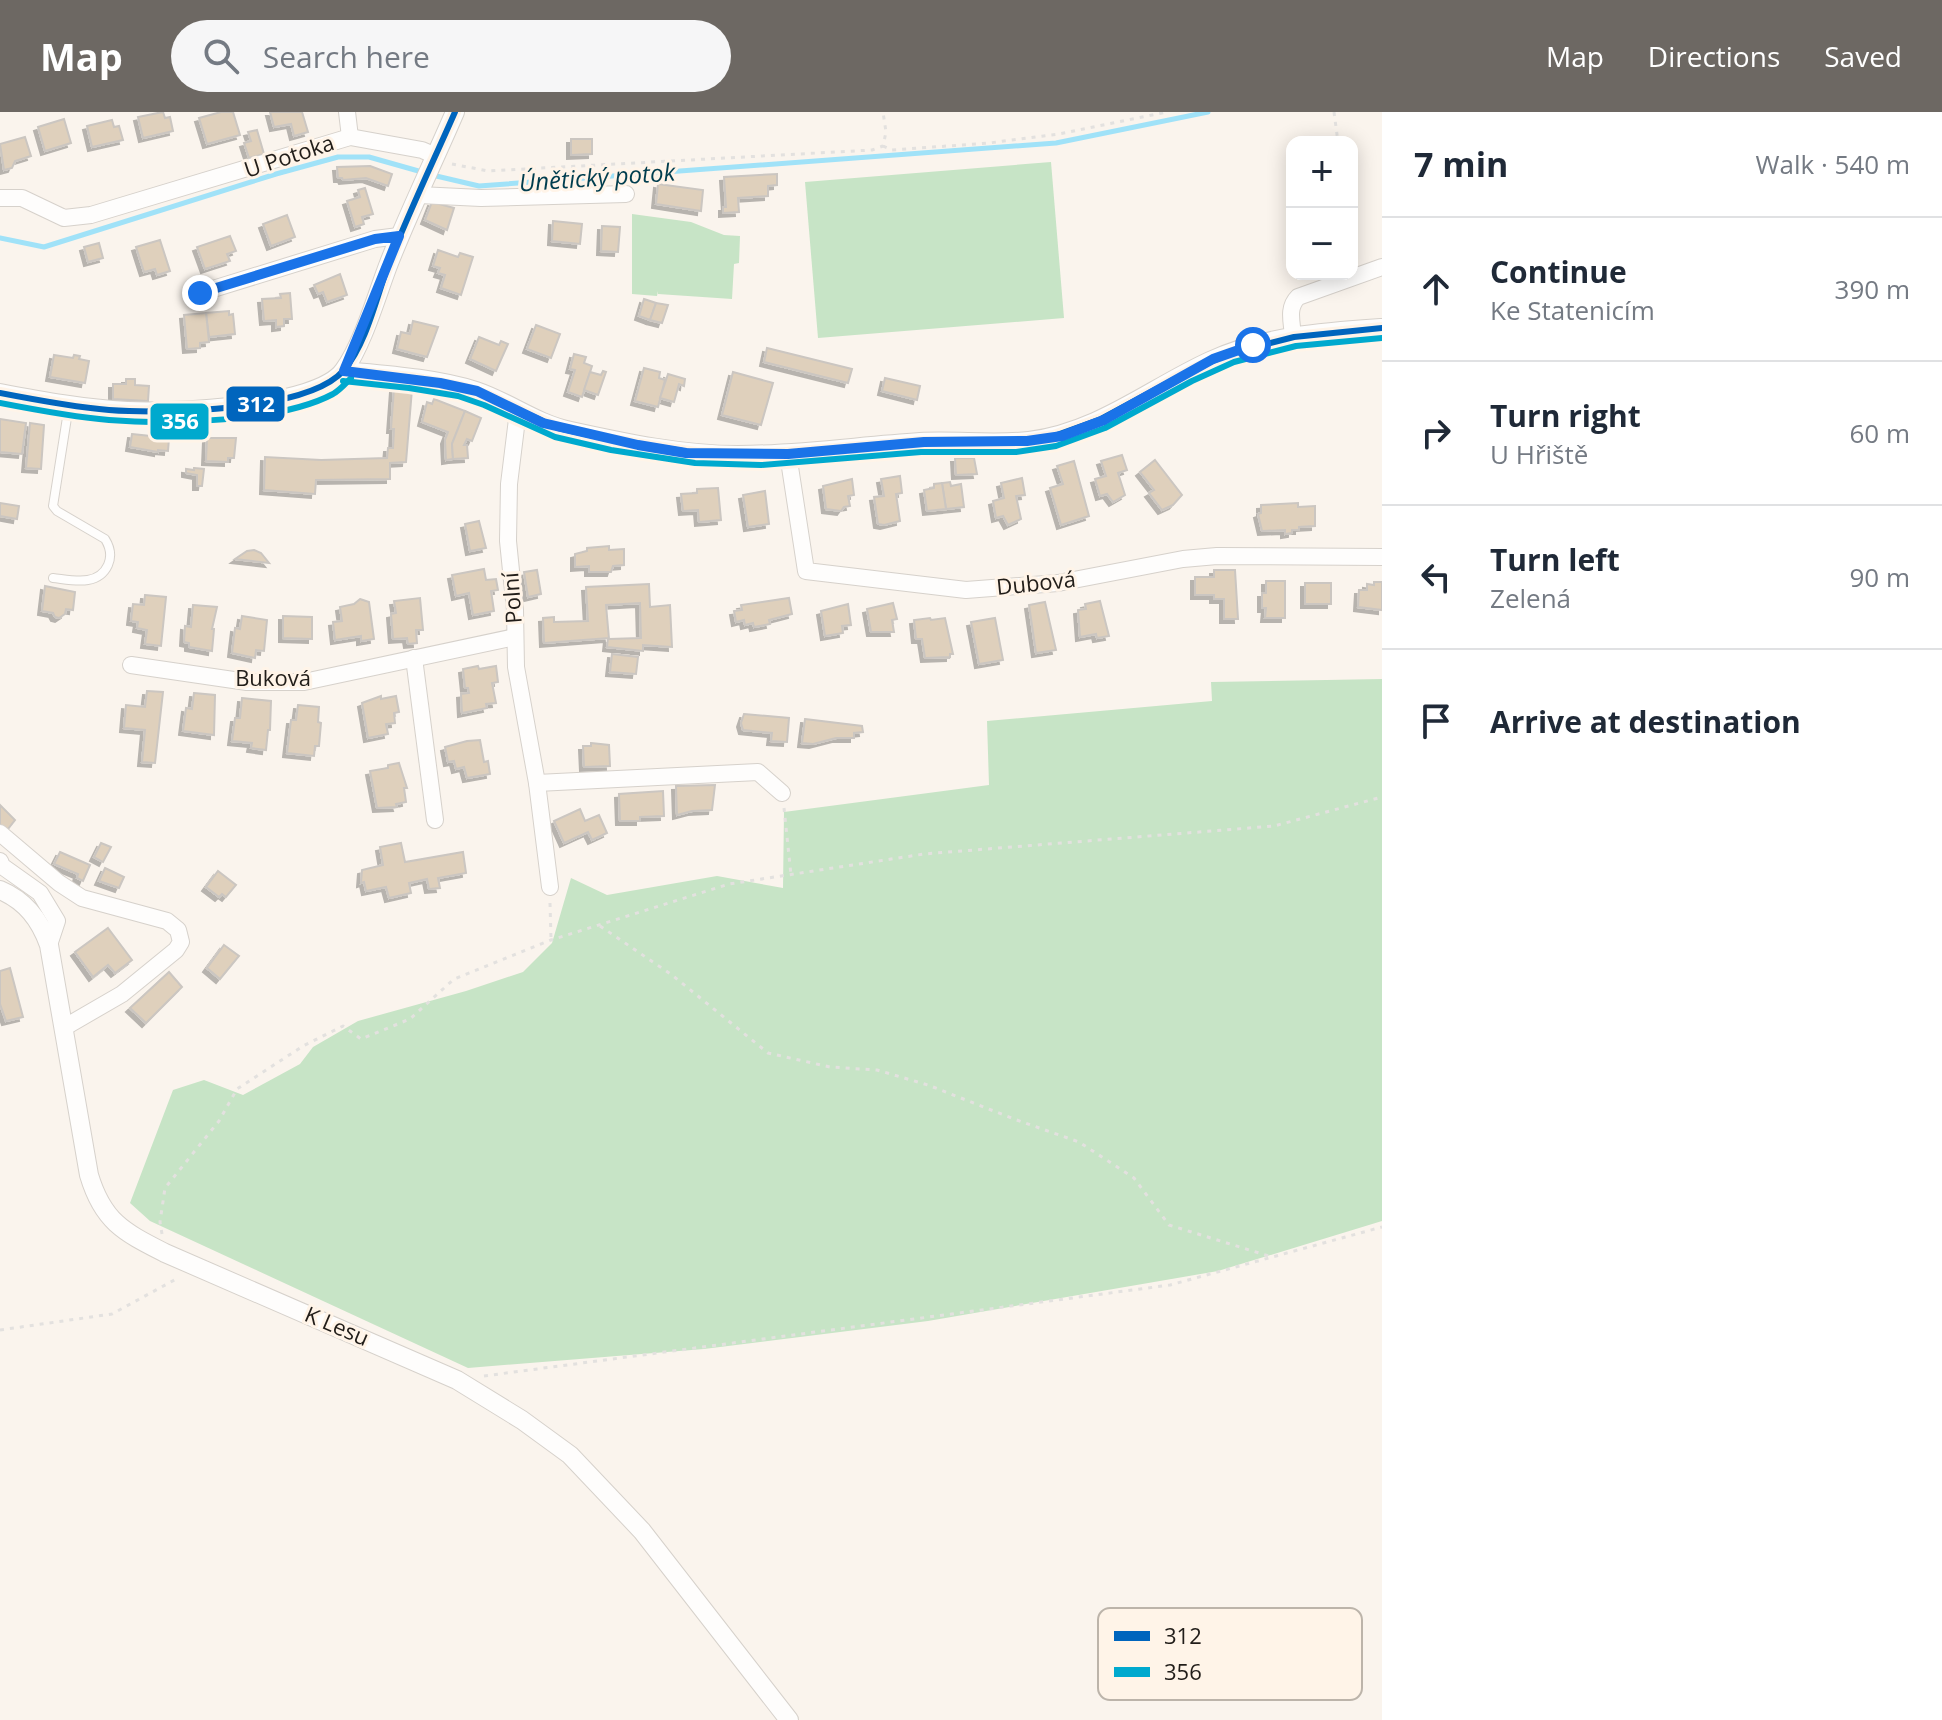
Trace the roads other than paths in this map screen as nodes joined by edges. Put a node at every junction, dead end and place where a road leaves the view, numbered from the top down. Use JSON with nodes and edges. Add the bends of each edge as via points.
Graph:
{"nodes":[{"id":1,"x":347,"y":112,"type":"edge"},
{"id":2,"x":455,"y":112,"type":"edge"},
{"id":3,"x":350,"y":137,"type":"junction"},
{"id":4,"x":434,"y":160,"type":"junction"},
{"id":5,"x":422,"y":188,"type":"junction"},
{"id":6,"x":626,"y":194,"type":"dead end"},
{"id":7,"x":0,"y":198,"type":"edge"},
{"id":8,"x":399,"y":236,"type":"junction"},
{"id":9,"x":1382,"y":267,"type":"edge"},
{"id":10,"x":200,"y":293,"type":"dead end"},
{"id":11,"x":1382,"y":328,"type":"edge"},
{"id":12,"x":1293,"y":336,"type":"junction"},
{"id":13,"x":344,"y":371,"type":"junction"},
{"id":14,"x":0,"y":393,"type":"edge"},
{"id":15,"x":69,"y":404,"type":"junction"},
{"id":16,"x":518,"y":411,"type":"junction"},
{"id":17,"x":788,"y":454,"type":"junction"},
{"id":18,"x":1382,"y":557,"type":"edge"},
{"id":19,"x":53,"y":578,"type":"dead end"},
{"id":20,"x":515,"y":637,"type":"junction"},
{"id":21,"x":414,"y":658,"type":"junction"},
{"id":22,"x":131,"y":665,"type":"dead end"},
{"id":23,"x":537,"y":783,"type":"junction"},
{"id":24,"x":782,"y":793,"type":"road end"},
{"id":25,"x":435,"y":820,"type":"dead end"},
{"id":26,"x":0,"y":833,"type":"edge"},
{"id":27,"x":0,"y":861,"type":"edge"},
{"id":28,"x":550,"y":887,"type":"road end"},
{"id":29,"x":0,"y":890,"type":"edge"},
{"id":30,"x":49,"y":945,"type":"junction"},
{"id":31,"x":65,"y":1027,"type":"junction"},
{"id":32,"x":789,"y":1720,"type":"edge"}],
"edges":[{"from":1,"to":3,"type":"street"},
{"from":2,"to":4,"type":"street"},
{"from":3,"to":4,"type":"street","name":"U Potoka","via":[[422,150]]},
{"from":3,"to":7,"type":"street","name":"U Potoka","via":[[91,215],[64,218],[22,198]]},
{"from":4,"to":5,"type":"street"},
{"from":5,"to":6,"type":"street","via":[[481,198]]},
{"from":5,"to":8,"type":"street"},
{"from":8,"to":10,"type":"street"},
{"from":8,"to":13,"type":"street"},
{"from":9,"to":12,"type":"street","via":[[1298,297],[1292,303]]},
{"from":11,"to":12,"type":"street"},
{"from":12,"to":17,"type":"street","via":[[1213,359],[1104,420],[1062,436]]},
{"from":13,"to":15,"type":"street","via":[[313,391],[242,405],[128,411]]},
{"from":13,"to":16,"type":"street","via":[[477,391]]},
{"from":14,"to":15,"type":"street"},
{"from":15,"to":19,"type":"lane","via":[[53,506],[105,539],[110,557],[105,570],[92,580]]},
{"from":16,"to":17,"type":"street","via":[[567,430],[686,453]]},
{"from":16,"to":20,"type":"street","name":"Polní","via":[[508,541]]},
{"from":17,"to":18,"type":"street","name":"Dubová","via":[[806,571],[966,590],[1058,583],[1217,556]]},
{"from":20,"to":21,"type":"street","name":"Buková"},
{"from":20,"to":23,"type":"street","name":"Polní"},
{"from":21,"to":22,"type":"street","name":"Buková","via":[[304,682],[247,682]]},
{"from":21,"to":25,"type":"street"},
{"from":23,"to":24,"type":"street","via":[[758,772]]},
{"from":23,"to":28,"type":"street","name":"Polní"},
{"from":26,"to":31,"type":"street","via":[[82,898],[167,921],[178,930],[181,942],[166,959],[122,994]]},
{"from":27,"to":30,"type":"street","via":[[40,893],[57,921]]},
{"from":29,"to":30,"type":"street","name":"K Lesu","via":[[25,905],[41,923]]},
{"from":30,"to":31,"type":"street","name":"K Lesu"},
{"from":31,"to":32,"type":"street","name":"K Lesu","via":[[89,1175],[107,1216],[123,1231],[165,1253],[457,1380],[570,1455],[642,1531]]}]}
